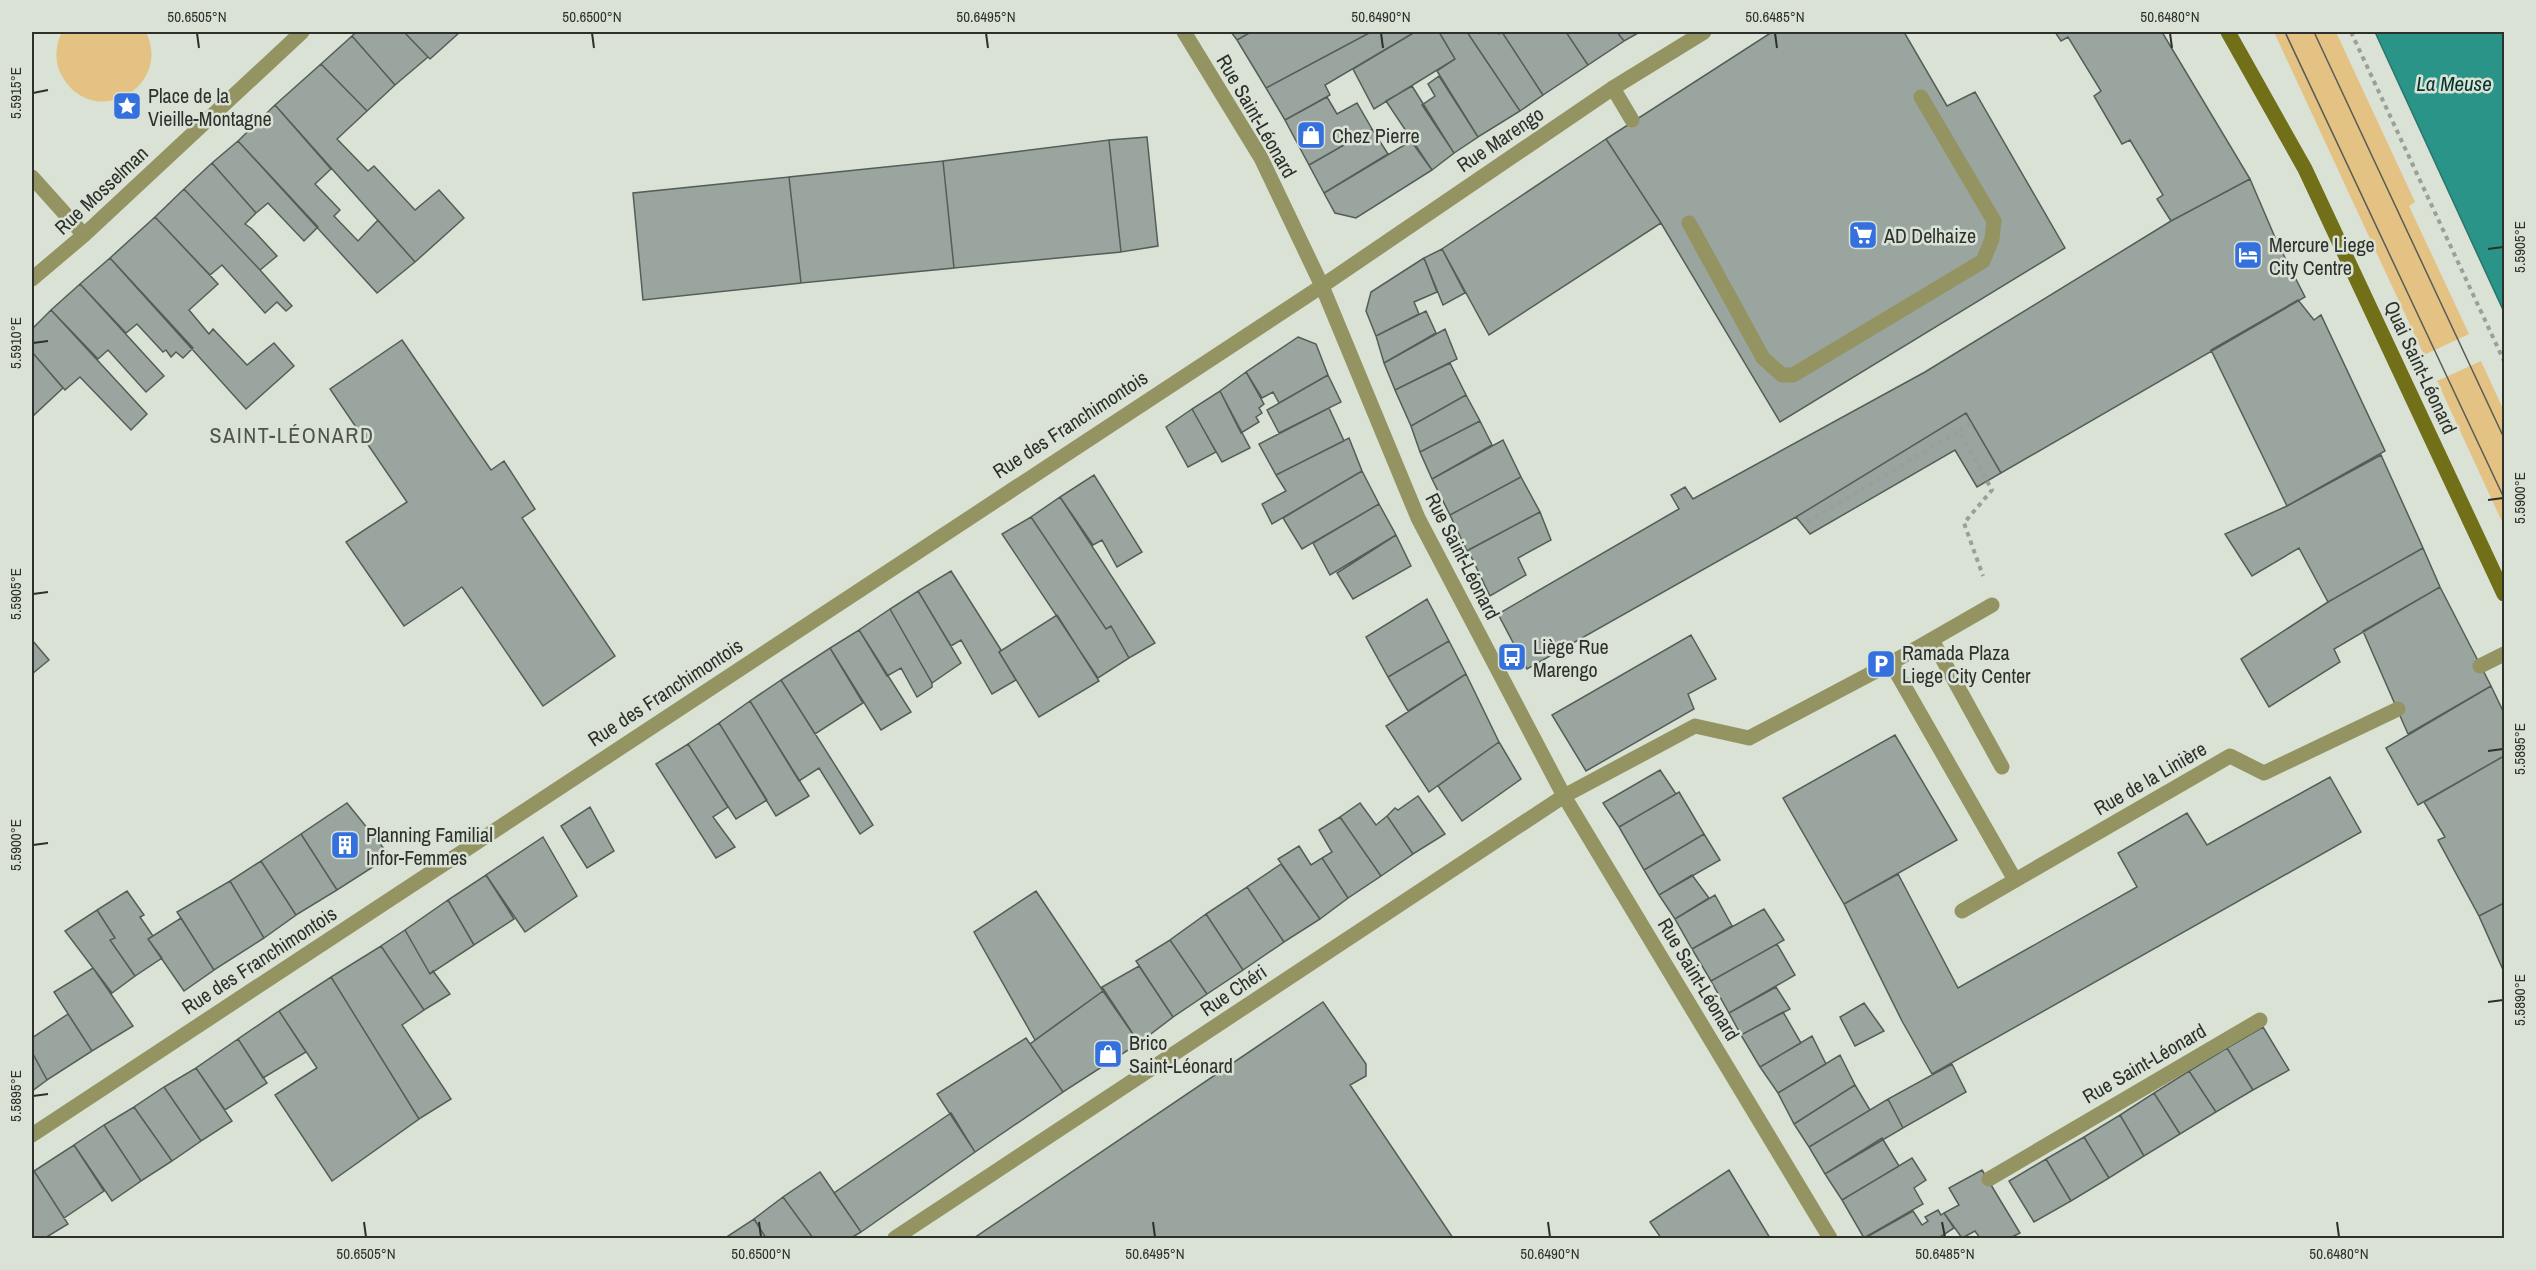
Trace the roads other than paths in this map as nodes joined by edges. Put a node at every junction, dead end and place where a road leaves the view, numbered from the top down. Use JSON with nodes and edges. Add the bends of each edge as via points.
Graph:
{"nodes":[{"id":1,"x":302,"y":32,"type":"edge"},
{"id":2,"x":1184,"y":32,"type":"edge"},
{"id":3,"x":1704,"y":32,"type":"edge"},
{"id":4,"x":2228,"y":32,"type":"edge"},
{"id":5,"x":1613,"y":88,"type":"junction"},
{"id":6,"x":1921,"y":97,"type":"dead end"},
{"id":7,"x":1632,"y":120,"type":"dead end"},
{"id":8,"x":32,"y":177,"type":"edge"},
{"id":9,"x":1689,"y":223,"type":"dead end"},
{"id":10,"x":84,"y":235,"type":"junction"},
{"id":11,"x":32,"y":279,"type":"edge"},
{"id":12,"x":1322,"y":286,"type":"junction"},
{"id":13,"x":2505,"y":594,"type":"edge"},
{"id":14,"x":1992,"y":605,"type":"road end"},
{"id":15,"x":1932,"y":640,"type":"junction"},
{"id":16,"x":2505,"y":654,"type":"edge"},
{"id":17,"x":1891,"y":663,"type":"junction"},
{"id":18,"x":2480,"y":666,"type":"dead end"},
{"id":19,"x":2397,"y":710,"type":"dead end"},
{"id":20,"x":2002,"y":767,"type":"dead end"},
{"id":21,"x":1564,"y":795,"type":"junction"},
{"id":22,"x":2015,"y":880,"type":"junction"},
{"id":23,"x":1962,"y":911,"type":"dead end"},
{"id":24,"x":2260,"y":1020,"type":"dead end"},
{"id":25,"x":32,"y":1135,"type":"edge"},
{"id":26,"x":1989,"y":1179,"type":"dead end"},
{"id":27,"x":895,"y":1239,"type":"edge"},
{"id":28,"x":1830,"y":1239,"type":"edge"}],
"edges":[{"from":1,"to":10,"type":"street","name":"Rue Mosselman"},
{"from":2,"to":12,"type":"street","name":"Rue Saint-Léonard","via":[[1261,158]]},
{"from":3,"to":5,"type":"street","name":"Rue Marengo"},
{"from":4,"to":13,"type":"main road","name":"Quai Saint-Léonard","via":[[2305,169]]},
{"from":5,"to":7,"type":"street"},
{"from":5,"to":12,"type":"street","name":"Rue Marengo"},
{"from":6,"to":9,"type":"street","via":[[1994,221],[1983,261],[1793,375],[1782,375],[1763,358]]},
{"from":8,"to":10,"type":"street"},
{"from":10,"to":11,"type":"street","name":"Rue Mosselman"},
{"from":12,"to":21,"type":"street","name":"Rue Saint-Léonard","via":[[1418,518]]},
{"from":12,"to":25,"type":"street","name":"Rue des Franchimontois"},
{"from":14,"to":15,"type":"street","name":"Rue Chéri"},
{"from":15,"to":17,"type":"street","name":"Rue Chéri"},
{"from":15,"to":20,"type":"street"},
{"from":16,"to":18,"type":"street"},
{"from":17,"to":21,"type":"street","name":"Rue Chéri","via":[[1749,738],[1695,726]]},
{"from":17,"to":22,"type":"street"},
{"from":19,"to":22,"type":"street","name":"Rue de la Linière","via":[[2264,773],[2230,756]]},
{"from":21,"to":27,"type":"street","name":"Rue Chéri"},
{"from":21,"to":28,"type":"street","name":"Rue Saint-Léonard"},
{"from":22,"to":23,"type":"street","name":"Rue de la Linière"},
{"from":24,"to":26,"type":"street","name":"Rue Saint-Léonard"}]}
